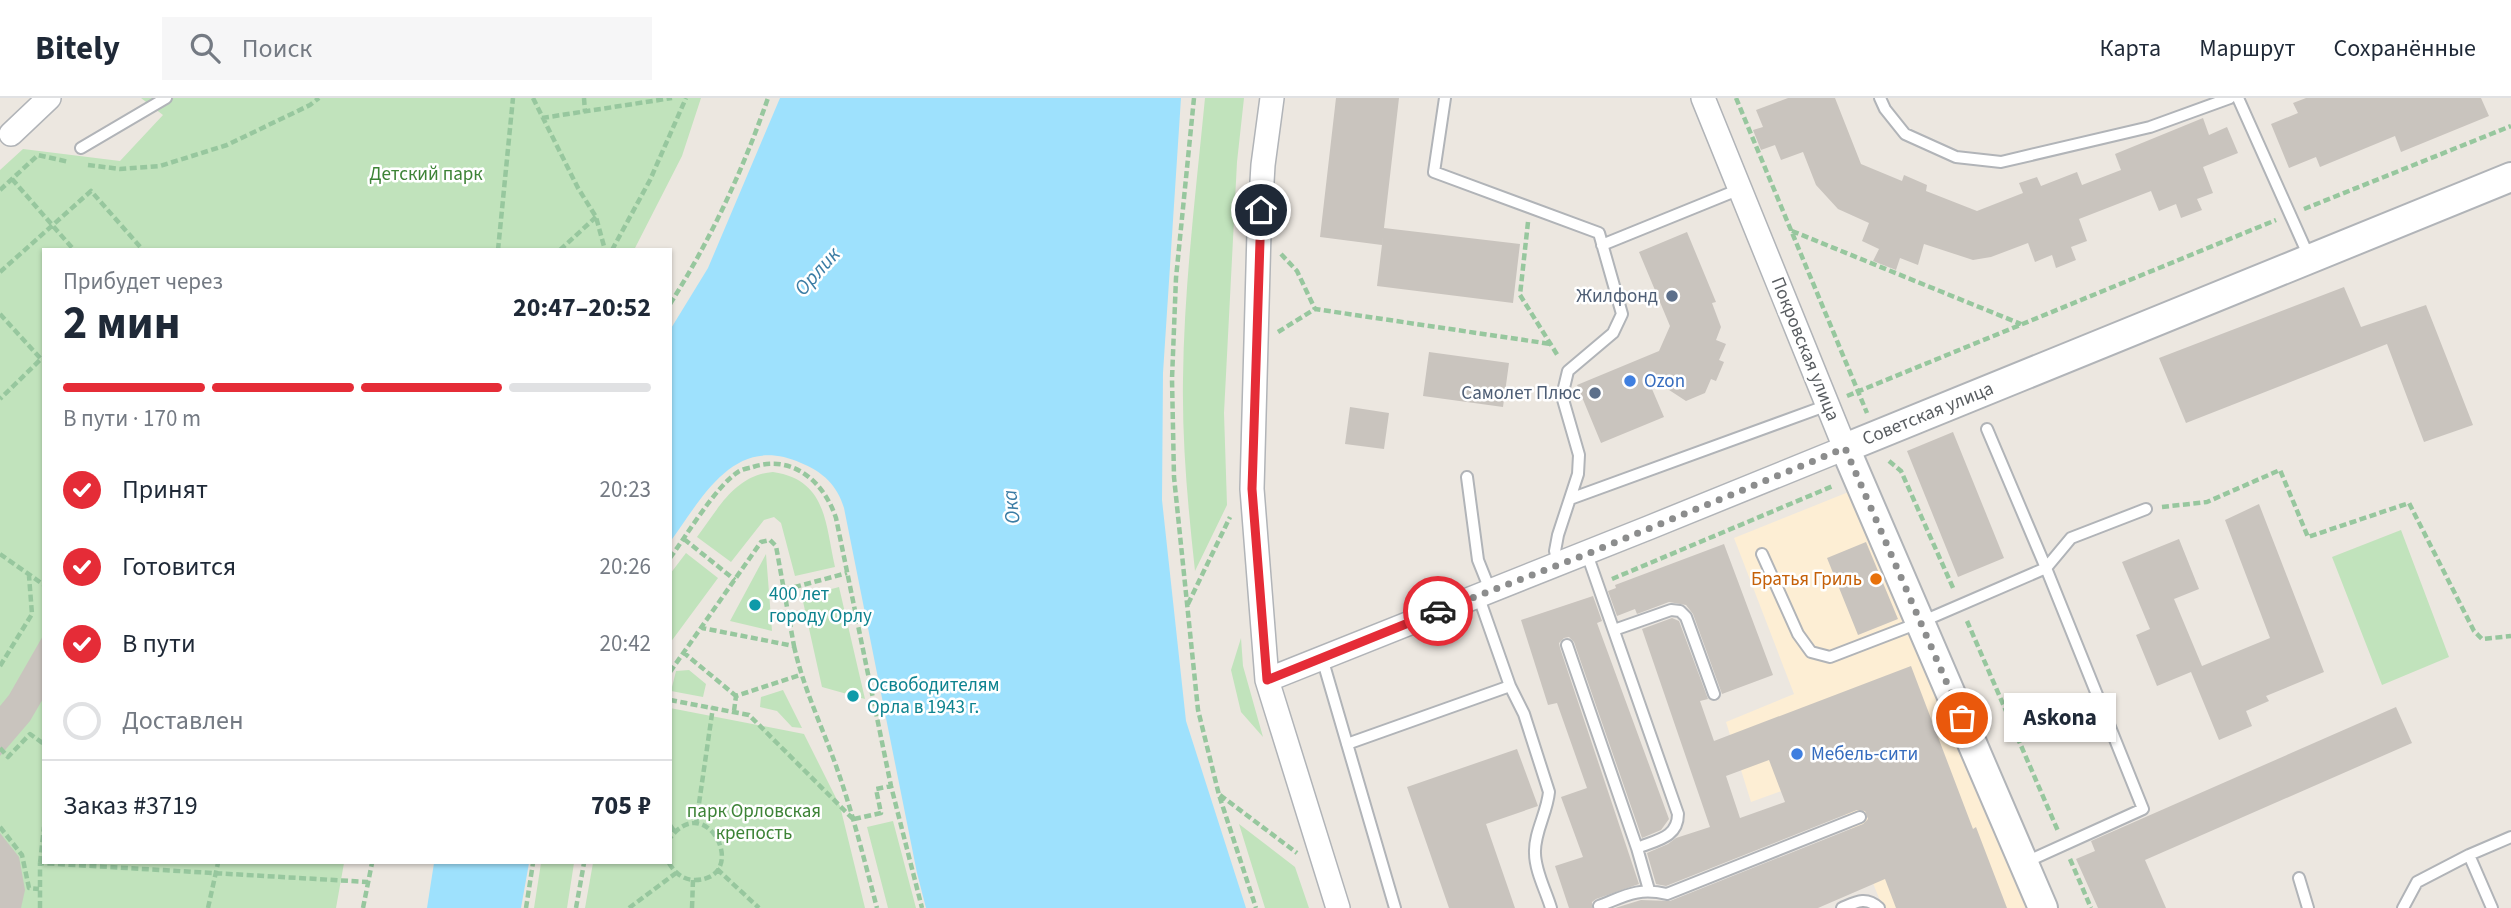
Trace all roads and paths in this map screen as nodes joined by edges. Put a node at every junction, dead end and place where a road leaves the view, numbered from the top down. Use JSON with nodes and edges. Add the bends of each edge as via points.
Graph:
{"nodes":[{"id":1,"x":49,"y":98,"type":"edge"},
{"id":2,"x":166,"y":98,"type":"edge"},
{"id":3,"x":318,"y":98,"type":"edge"},
{"id":4,"x":513,"y":98,"type":"edge"},
{"id":5,"x":533,"y":98,"type":"edge"},
{"id":6,"x":584,"y":98,"type":"edge"},
{"id":7,"x":672,"y":98,"type":"edge"},
{"id":8,"x":687,"y":98,"type":"edge"},
{"id":9,"x":768,"y":98,"type":"edge"},
{"id":10,"x":1194,"y":98,"type":"edge"},
{"id":11,"x":1272,"y":98,"type":"edge"},
{"id":12,"x":1445,"y":98,"type":"edge"},
{"id":13,"x":1703,"y":98,"type":"edge"},
{"id":14,"x":1736,"y":98,"type":"edge"},
{"id":15,"x":1880,"y":98,"type":"edge"},
{"id":16,"x":2230,"y":98,"type":"edge"},
{"id":17,"x":2238,"y":98,"type":"edge"},
{"id":18,"x":585,"y":111,"type":"junction"},
{"id":19,"x":542,"y":118,"type":"junction"},
{"id":20,"x":2511,"y":126,"type":"edge"},
{"id":21,"x":11,"y":134,"type":"dead end"},
{"id":22,"x":81,"y":148,"type":"dead end"},
{"id":23,"x":2511,"y":177,"type":"edge"},
{"id":24,"x":12,"y":179,"type":"junction"},
{"id":25,"x":1740,"y":189,"type":"junction"},
{"id":26,"x":0,"y":190,"type":"edge"},
{"id":27,"x":1529,"y":207,"type":"junction"},
{"id":28,"x":2290,"y":214,"type":"junction"},
{"id":29,"x":596,"y":217,"type":"junction"},
{"id":30,"x":52,"y":226,"type":"junction"},
{"id":31,"x":1791,"y":231,"type":"junction"},
{"id":32,"x":1259,"y":232,"type":"junction"},
{"id":33,"x":1602,"y":245,"type":"junction"},
{"id":34,"x":72,"y":248,"type":"edge"},
{"id":35,"x":141,"y":248,"type":"edge"},
{"id":36,"x":498,"y":248,"type":"edge"},
{"id":37,"x":562,"y":248,"type":"edge"},
{"id":38,"x":604,"y":248,"type":"edge"},
{"id":39,"x":613,"y":248,"type":"edge"},
{"id":40,"x":2309,"y":259,"type":"junction"},
{"id":41,"x":0,"y":272,"type":"edge"},
{"id":42,"x":672,"y":301,"type":"edge"},
{"id":43,"x":1315,"y":309,"type":"junction"},
{"id":44,"x":0,"y":314,"type":"edge"},
{"id":45,"x":2023,"y":324,"type":"junction"},
{"id":46,"x":1550,"y":344,"type":"junction"},
{"id":47,"x":1256,"y":346,"type":"junction"},
{"id":48,"x":42,"y":357,"type":"edge"},
{"id":49,"x":1568,"y":372,"type":"junction"},
{"id":50,"x":1859,"y":392,"type":"junction"},
{"id":51,"x":0,"y":399,"type":"edge"},
{"id":52,"x":1828,"y":405,"type":"junction"},
{"id":53,"x":1987,"y":429,"type":"dead end"},
{"id":54,"x":1876,"y":435,"type":"junction"},
{"id":55,"x":1845,"y":448,"type":"junction"},
{"id":56,"x":1889,"y":461,"type":"junction"},
{"id":57,"x":1857,"y":476,"type":"junction"},
{"id":58,"x":1467,"y":477,"type":"dead end"},
{"id":59,"x":1570,"y":499,"type":"junction"},
{"id":60,"x":1235,"y":507,"type":"dead end"},
{"id":61,"x":2146,"y":509,"type":"joint"},
{"id":62,"x":684,"y":539,"type":"junction"},
{"id":63,"x":0,"y":554,"type":"edge"},
{"id":64,"x":1587,"y":554,"type":"junction"},
{"id":65,"x":1762,"y":554,"type":"dead end"},
{"id":66,"x":672,"y":555,"type":"edge"},
{"id":67,"x":1558,"y":564,"type":"junction"},
{"id":68,"x":2046,"y":568,"type":"junction"},
{"id":69,"x":847,"y":573,"type":"junction"},
{"id":70,"x":29,"y":576,"type":"junction"},
{"id":71,"x":735,"y":580,"type":"junction"},
{"id":72,"x":42,"y":584,"type":"edge"},
{"id":73,"x":1598,"y":584,"type":"junction"},
{"id":74,"x":784,"y":590,"type":"junction"},
{"id":75,"x":1484,"y":592,"type":"junction"},
{"id":76,"x":1188,"y":604,"type":"junction"},
{"id":77,"x":1960,"y":605,"type":"junction"},
{"id":78,"x":1921,"y":622,"type":"junction"},
{"id":79,"x":702,"y":628,"type":"junction"},
{"id":80,"x":1614,"y":630,"type":"junction"},
{"id":81,"x":2511,"y":636,"type":"edge"},
{"id":82,"x":1567,"y":645,"type":"dead end"},
{"id":83,"x":794,"y":646,"type":"junction"},
{"id":84,"x":683,"y":652,"type":"junction"},
{"id":85,"x":1322,"y":658,"type":"junction"},
{"id":86,"x":0,"y":666,"type":"edge"},
{"id":87,"x":672,"y":668,"type":"edge"},
{"id":88,"x":800,"y":675,"type":"junction"},
{"id":89,"x":1267,"y":680,"type":"junction"},
{"id":90,"x":1510,"y":686,"type":"junction"},
{"id":91,"x":1714,"y":694,"type":"dead end"},
{"id":92,"x":736,"y":696,"type":"junction"},
{"id":93,"x":672,"y":700,"type":"edge"},
{"id":94,"x":713,"y":708,"type":"junction"},
{"id":95,"x":734,"y":711,"type":"junction"},
{"id":96,"x":42,"y":743,"type":"edge"},
{"id":97,"x":1348,"y":744,"type":"junction"},
{"id":98,"x":0,"y":747,"type":"edge"},
{"id":99,"x":891,"y":786,"type":"junction"},
{"id":100,"x":1219,"y":795,"type":"junction"},
{"id":101,"x":1860,"y":817,"type":"dead end"},
{"id":102,"x":854,"y":819,"type":"junction"},
{"id":103,"x":696,"y":824,"type":"junction"},
{"id":104,"x":0,"y":827,"type":"edge"},
{"id":105,"x":672,"y":828,"type":"edge"},
{"id":106,"x":675,"y":832,"type":"junction"},
{"id":107,"x":672,"y":836,"type":"edge"},
{"id":108,"x":2511,"y":837,"type":"edge"},
{"id":109,"x":42,"y":845,"type":"edge"},
{"id":110,"x":2064,"y":845,"type":"junction"},
{"id":111,"x":1637,"y":848,"type":"junction"},
{"id":112,"x":1298,"y":854,"type":"dead end"},
{"id":113,"x":2469,"y":855,"type":"junction"},
{"id":114,"x":40,"y":863,"type":"joint"},
{"id":115,"x":2024,"y":863,"type":"junction"},
{"id":116,"x":58,"y":864,"type":"edge"},
{"id":117,"x":218,"y":864,"type":"edge"},
{"id":118,"x":372,"y":864,"type":"edge"},
{"id":119,"x":533,"y":864,"type":"edge"},
{"id":120,"x":584,"y":864,"type":"edge"},
{"id":121,"x":670,"y":864,"type":"edge"},
{"id":122,"x":717,"y":869,"type":"junction"},
{"id":123,"x":215,"y":873,"type":"junction"},
{"id":124,"x":676,"y":873,"type":"junction"},
{"id":125,"x":2299,"y":878,"type":"dead end"},
{"id":126,"x":693,"y":880,"type":"junction"},
{"id":127,"x":368,"y":882,"type":"junction"},
{"id":128,"x":39,"y":888,"type":"junction"},
{"id":129,"x":1649,"y":890,"type":"junction"},
{"id":130,"x":40,"y":908,"type":"edge"},
{"id":131,"x":208,"y":908,"type":"edge"},
{"id":132,"x":363,"y":908,"type":"edge"},
{"id":133,"x":526,"y":908,"type":"edge"},
{"id":134,"x":576,"y":908,"type":"edge"},
{"id":135,"x":629,"y":908,"type":"edge"},
{"id":136,"x":692,"y":908,"type":"edge"},
{"id":137,"x":759,"y":908,"type":"edge"},
{"id":138,"x":877,"y":908,"type":"edge"},
{"id":139,"x":922,"y":908,"type":"edge"},
{"id":140,"x":1256,"y":908,"type":"edge"},
{"id":141,"x":1338,"y":908,"type":"edge"},
{"id":142,"x":1395,"y":908,"type":"edge"},
{"id":143,"x":1551,"y":908,"type":"edge"},
{"id":144,"x":1600,"y":908,"type":"edge"},
{"id":145,"x":1842,"y":908,"type":"edge"},
{"id":146,"x":1879,"y":908,"type":"edge"},
{"id":147,"x":2043,"y":908,"type":"edge"},
{"id":148,"x":2091,"y":908,"type":"edge"},
{"id":149,"x":2308,"y":908,"type":"edge"},
{"id":150,"x":2403,"y":908,"type":"edge"},
{"id":151,"x":2492,"y":908,"type":"edge"}],
"edges":[{"from":1,"to":21,"type":"street"},
{"from":2,"to":22,"type":"lane"},
{"from":3,"to":24,"type":"path","via":[[227,145],[160,166],[120,169],[38,155]]},
{"from":4,"to":36,"type":"path"},
{"from":5,"to":19,"type":"path"},
{"from":6,"to":18,"type":"path"},
{"from":7,"to":18,"type":"path"},
{"from":8,"to":39,"type":"path"},
{"from":9,"to":42,"type":"path","via":[[749,153],[699,257]]},
{"from":10,"to":76,"type":"path","via":[[1172,379],[1174,477]]},
{"from":11,"to":32,"type":"street"},
{"from":12,"to":27,"type":"lane","via":[[1434,173]]},
{"from":13,"to":25,"type":"street","name":"Покровская улица"},
{"from":14,"to":31,"type":"path"},
{"from":15,"to":16,"type":"lane","via":[[1905,134],[1956,157],[2001,162],[2150,127]]},
{"from":17,"to":28,"type":"lane"},
{"from":18,"to":19,"type":"path"},
{"from":19,"to":29,"type":"path"},
{"from":20,"to":28,"type":"path"},
{"from":23,"to":40,"type":"street","name":"Советская улица"},
{"from":24,"to":26,"type":"path"},
{"from":24,"to":30,"type":"path"},
{"from":25,"to":33,"type":"lane"},
{"from":25,"to":52,"type":"street","name":"Покровская улица"},
{"from":27,"to":33,"type":"lane","via":[[1599,233]]},
{"from":27,"to":46,"type":"path","via":[[1520,295]]},
{"from":28,"to":40,"type":"lane"},
{"from":28,"to":45,"type":"path"},
{"from":29,"to":37,"type":"path"},
{"from":29,"to":38,"type":"path"},
{"from":30,"to":34,"type":"path"},
{"from":30,"to":35,"type":"path","via":[[90,191]]},
{"from":30,"to":41,"type":"path"},
{"from":31,"to":45,"type":"path"},
{"from":31,"to":50,"type":"path"},
{"from":32,"to":43,"type":"path","via":[[1297,271]]},
{"from":32,"to":47,"type":"street"},
{"from":33,"to":49,"type":"lane","via":[[1622,314],[1613,333]]},
{"from":40,"to":54,"type":"street","name":"Советская улица"},
{"from":43,"to":46,"type":"path"},
{"from":43,"to":47,"type":"path"},
{"from":44,"to":48,"type":"path"},
{"from":45,"to":50,"type":"path"},
{"from":46,"to":49,"type":"path"},
{"from":47,"to":89,"type":"street","via":[[1252,489]]},
{"from":48,"to":51,"type":"path"},
{"from":49,"to":59,"type":"lane","via":[[1562,396],[1579,455]]},
{"from":50,"to":52,"type":"path"},
{"from":50,"to":54,"type":"path"},
{"from":52,"to":55,"type":"street","name":"Покровская улица"},
{"from":52,"to":59,"type":"lane"},
{"from":53,"to":68,"type":"lane"},
{"from":54,"to":55,"type":"street","name":"Советская улица"},
{"from":54,"to":56,"type":"path"},
{"from":55,"to":57,"type":"street","name":"Покровская улица"},
{"from":55,"to":64,"type":"street","name":"Советская улица"},
{"from":56,"to":57,"type":"path"},
{"from":56,"to":77,"type":"path","via":[[1901,471]]},
{"from":57,"to":73,"type":"path"},
{"from":57,"to":78,"type":"street","name":"Покровская улица"},
{"from":58,"to":75,"type":"lane"},
{"from":59,"to":67,"type":"lane","via":[[1555,551]]},
{"from":60,"to":76,"type":"path"},
{"from":61,"to":68,"type":"lane","via":[[2071,538]]},
{"from":61,"to":81,"type":"path","via":[[2207,502],[2280,470],[2308,537],[2409,502],[2474,631],[2482,639]]},
{"from":62,"to":66,"type":"path"},
{"from":62,"to":69,"type":"path","via":[[738,472],[761,464],[786,464],[813,479],[830,499]]},
{"from":62,"to":71,"type":"path"},
{"from":63,"to":70,"type":"path"},
{"from":64,"to":67,"type":"street","name":"Советская улица"},
{"from":64,"to":73,"type":"lane"},
{"from":65,"to":78,"type":"lane","via":[[1798,634],[1811,652],[1830,657]]},
{"from":67,"to":75,"type":"street","name":"Советская улица"},
{"from":68,"to":77,"type":"lane"},
{"from":68,"to":110,"type":"lane","via":[[2143,809]]},
{"from":69,"to":74,"type":"path"},
{"from":69,"to":99,"type":"path"},
{"from":70,"to":72,"type":"path"},
{"from":70,"to":86,"type":"path","via":[[32,614]]},
{"from":71,"to":74,"type":"path","via":[[761,542],[770,540],[776,546]]},
{"from":71,"to":79,"type":"path"},
{"from":73,"to":80,"type":"lane"},
{"from":74,"to":83,"type":"path"},
{"from":75,"to":85,"type":"street","name":"Советская улица"},
{"from":75,"to":90,"type":"lane"},
{"from":76,"to":100,"type":"path","via":[[1198,710]]},
{"from":77,"to":78,"type":"lane"},
{"from":77,"to":110,"type":"path"},
{"from":78,"to":115,"type":"street","name":"Покровская улица"},
{"from":79,"to":83,"type":"path"},
{"from":79,"to":84,"type":"path"},
{"from":80,"to":91,"type":"lane","via":[[1680,611]]},
{"from":80,"to":111,"type":"lane","via":[[1678,814],[1674,832]]},
{"from":82,"to":111,"type":"lane"},
{"from":83,"to":88,"type":"path"},
{"from":84,"to":87,"type":"path"},
{"from":84,"to":92,"type":"path"},
{"from":85,"to":89,"type":"street","name":"Советская улица"},
{"from":85,"to":97,"type":"lane"},
{"from":88,"to":92,"type":"path"},
{"from":88,"to":102,"type":"path"},
{"from":89,"to":141,"type":"street"},
{"from":90,"to":97,"type":"lane"},
{"from":90,"to":143,"type":"lane","via":[[1524,713],[1549,792],[1535,855]]},
{"from":92,"to":95,"type":"path"},
{"from":93,"to":94,"type":"path"},
{"from":94,"to":95,"type":"path"},
{"from":94,"to":103,"type":"path"},
{"from":95,"to":102,"type":"path","via":[[749,715]]},
{"from":96,"to":98,"type":"path","via":[[30,734],[8,757]]},
{"from":97,"to":142,"type":"lane"},
{"from":99,"to":102,"type":"path","via":[[876,789],[881,813]]},
{"from":99,"to":139,"type":"path"},
{"from":100,"to":112,"type":"path"},
{"from":100,"to":140,"type":"path"},
{"from":101,"to":129,"type":"lane","via":[[1667,894]]},
{"from":102,"to":138,"type":"path"},
{"from":103,"to":106,"type":"path"},
{"from":103,"to":122,"type":"path","via":[[709,828],[721,842]]},
{"from":104,"to":128,"type":"path","via":[[22,855],[29,888]]},
{"from":105,"to":106,"type":"path"},
{"from":106,"to":107,"type":"path"},
{"from":108,"to":113,"type":"lane"},
{"from":109,"to":114,"type":"path"},
{"from":110,"to":115,"type":"lane"},
{"from":110,"to":148,"type":"path"},
{"from":111,"to":129,"type":"lane"},
{"from":113,"to":150,"type":"lane","via":[[2417,882]]},
{"from":113,"to":151,"type":"lane"},
{"from":114,"to":128,"type":"path"},
{"from":115,"to":147,"type":"street","name":"Покровская улица"},
{"from":116,"to":123,"type":"path"},
{"from":117,"to":123,"type":"path"},
{"from":118,"to":127,"type":"path"},
{"from":119,"to":133,"type":"path"},
{"from":120,"to":134,"type":"path"},
{"from":121,"to":124,"type":"path"},
{"from":122,"to":126,"type":"path"},
{"from":122,"to":137,"type":"path"},
{"from":123,"to":127,"type":"path"},
{"from":123,"to":131,"type":"path"},
{"from":124,"to":126,"type":"path"},
{"from":124,"to":135,"type":"path"},
{"from":125,"to":149,"type":"lane"},
{"from":126,"to":136,"type":"path"},
{"from":127,"to":132,"type":"path"},
{"from":128,"to":130,"type":"path"},
{"from":129,"to":144,"type":"lane"},
{"from":145,"to":146,"type":"lane","via":[[1861,900]]}]}
